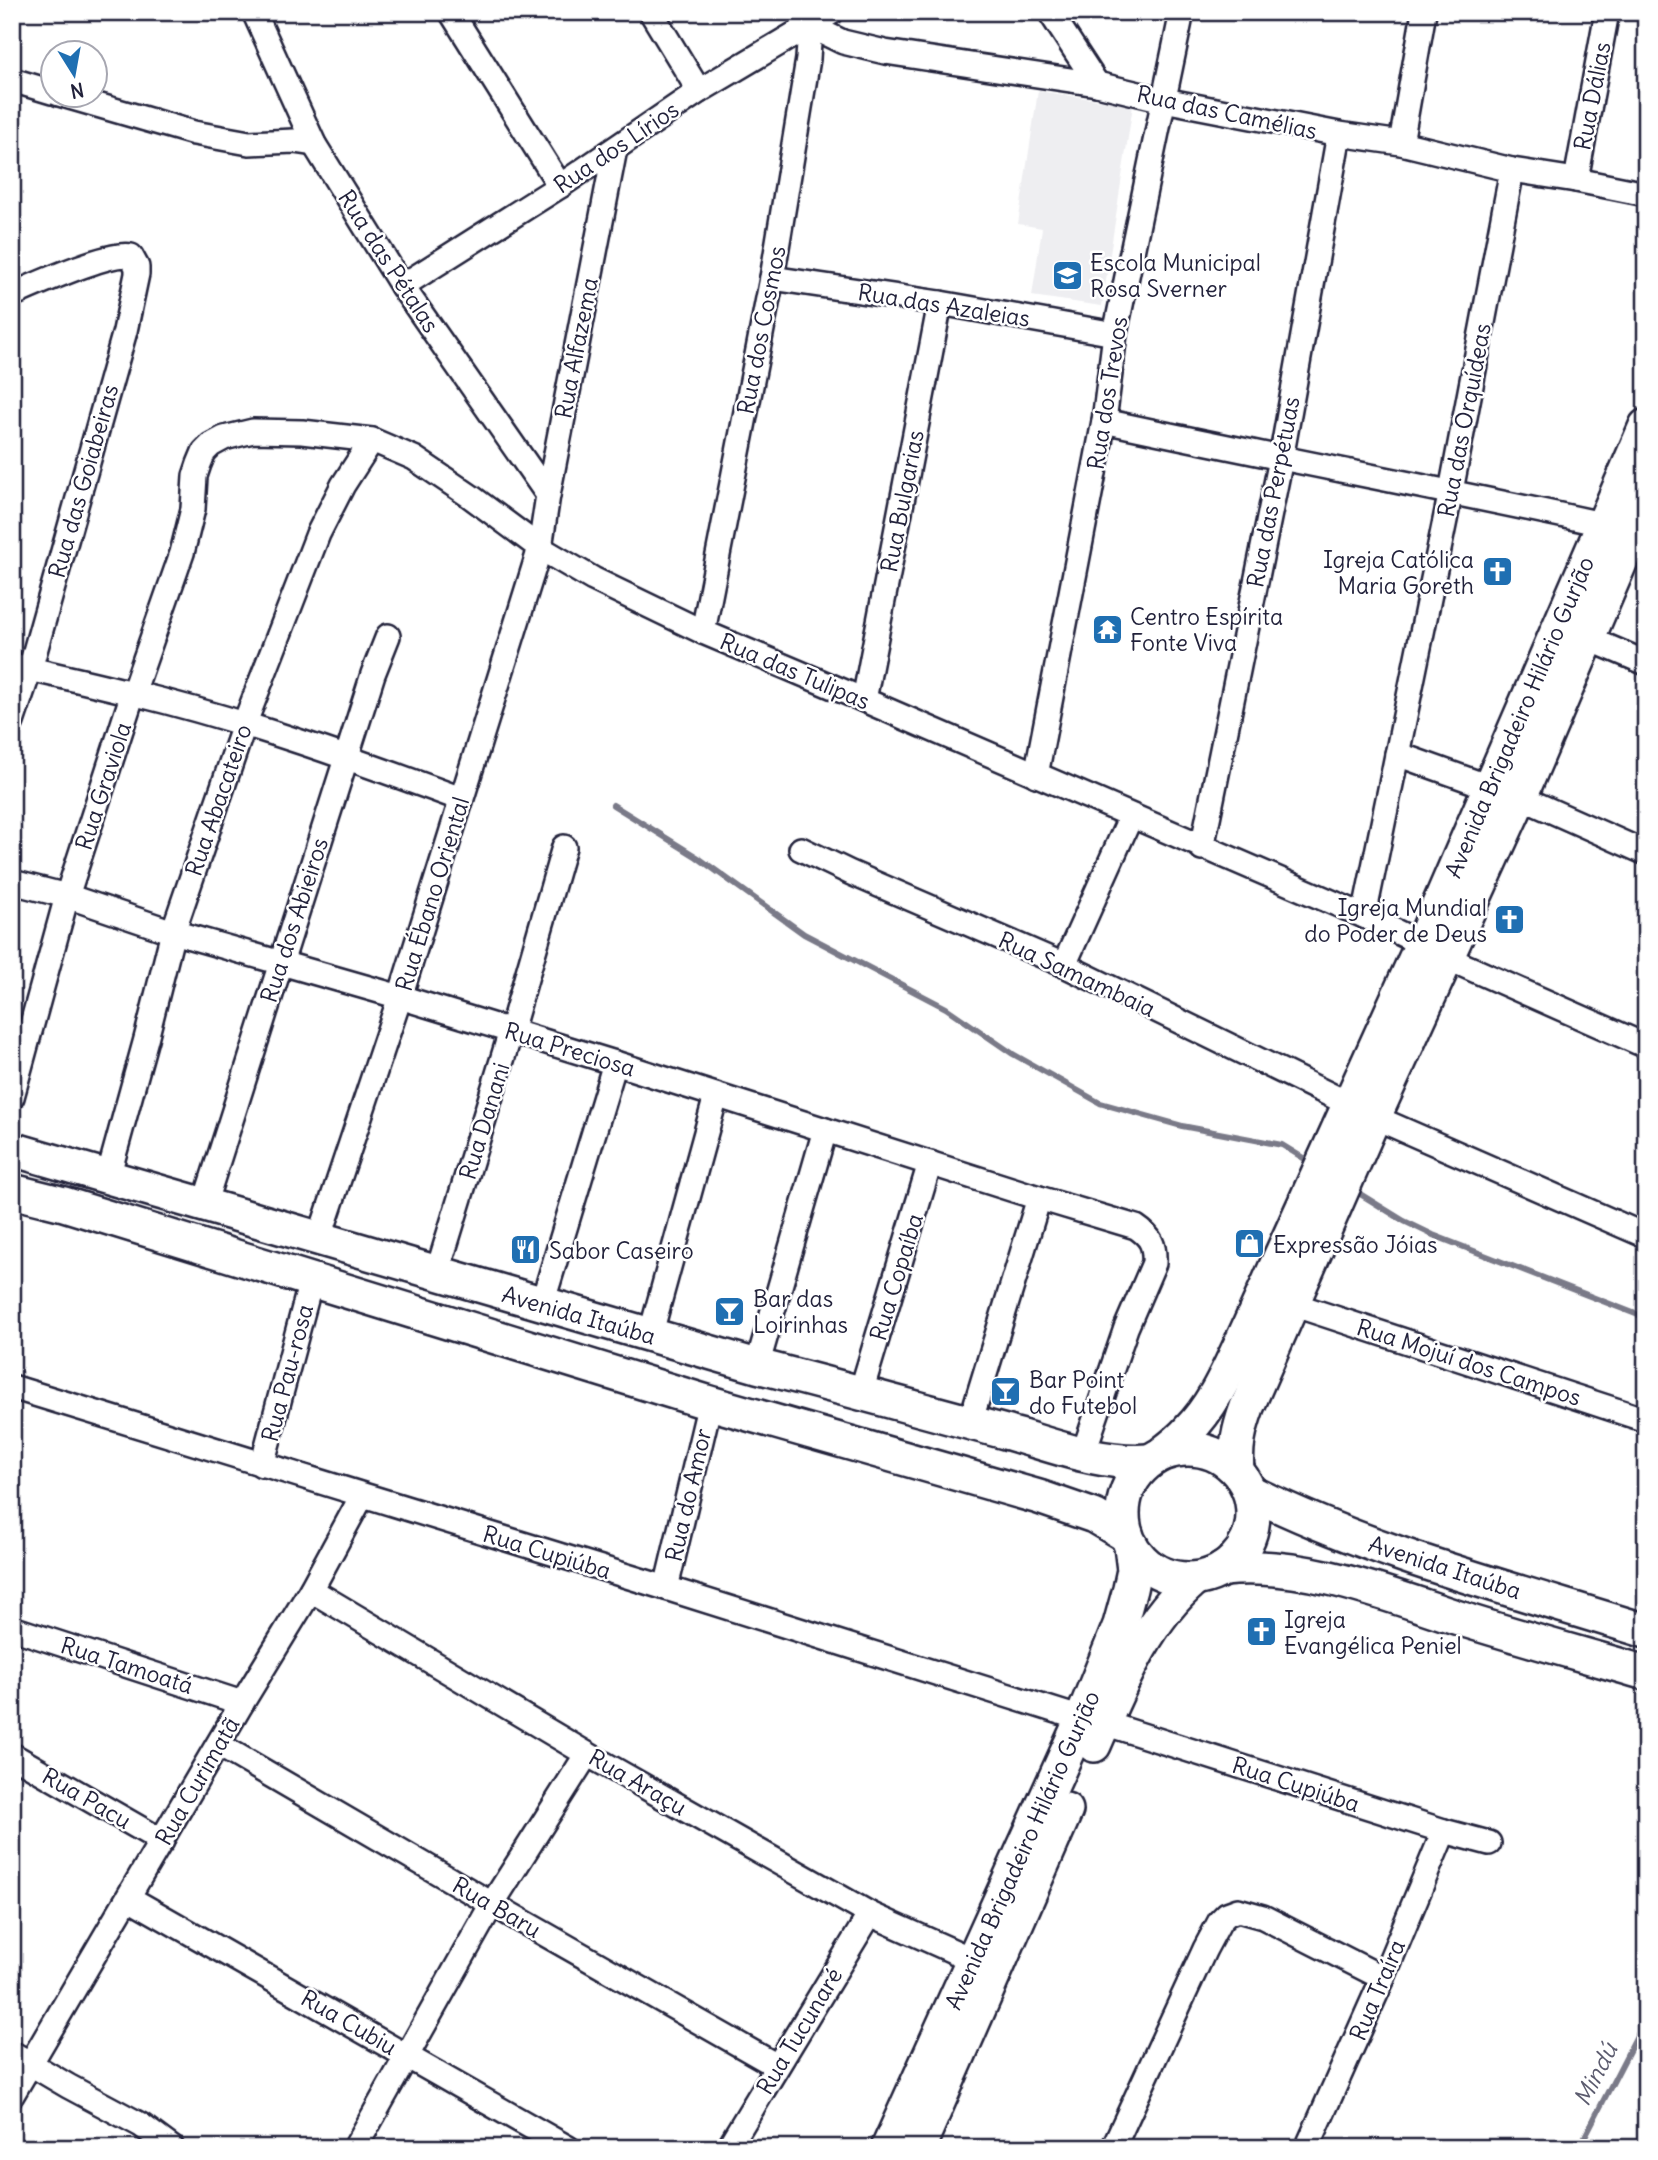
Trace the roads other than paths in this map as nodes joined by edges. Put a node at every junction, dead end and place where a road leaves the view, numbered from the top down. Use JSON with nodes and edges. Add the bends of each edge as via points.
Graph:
{"nodes":[{"id":1,"x":254,"y":12,"type":"edge"},
{"id":2,"x":451,"y":12,"type":"edge"},
{"id":3,"x":651,"y":12,"type":"edge"},
{"id":4,"x":832,"y":12,"type":"edge"},
{"id":5,"x":1050,"y":12,"type":"edge"},
{"id":6,"x":1182,"y":12,"type":"edge"},
{"id":7,"x":1424,"y":12,"type":"edge"},
{"id":8,"x":1607,"y":12,"type":"edge"},
{"id":9,"x":810,"y":26,"type":"junction"},
{"id":10,"x":12,"y":80,"type":"edge"},
{"id":11,"x":1097,"y":84,"type":"junction"},
{"id":12,"x":38,"y":88,"type":"edge"},
{"id":13,"x":699,"y":91,"type":"junction"},
{"id":14,"x":1164,"y":100,"type":"junction"},
{"id":15,"x":107,"y":108,"type":"edge"},
{"id":16,"x":1339,"y":135,"type":"junction"},
{"id":17,"x":314,"y":144,"type":"junction"},
{"id":18,"x":1401,"y":144,"type":"junction"},
{"id":19,"x":615,"y":149,"type":"junction"},
{"id":20,"x":1512,"y":170,"type":"junction"},
{"id":21,"x":1576,"y":180,"type":"junction"},
{"id":22,"x":560,"y":186,"type":"junction"},
{"id":23,"x":1646,"y":194,"type":"edge"},
{"id":24,"x":772,"y":278,"type":"junction"},
{"id":25,"x":402,"y":286,"type":"junction"},
{"id":26,"x":12,"y":295,"type":"edge"},
{"id":27,"x":940,"y":303,"type":"junction"},
{"id":28,"x":1115,"y":334,"type":"junction"},
{"id":29,"x":1104,"y":421,"type":"junction"},
{"id":30,"x":1646,"y":426,"type":"edge"},
{"id":31,"x":372,"y":440,"type":"junction"},
{"id":32,"x":1281,"y":459,"type":"junction"},
{"id":33,"x":195,"y":476,"type":"joint"},
{"id":34,"x":1451,"y":491,"type":"junction"},
{"id":35,"x":548,"y":495,"type":"junction"},
{"id":36,"x":1646,"y":502,"type":"edge"},
{"id":37,"x":1602,"y":524,"type":"junction"},
{"id":38,"x":540,"y":548,"type":"junction"},
{"id":39,"x":703,"y":632,"type":"junction"},
{"id":40,"x":388,"y":636,"type":"dead end"},
{"id":41,"x":1587,"y":638,"type":"junction"},
{"id":42,"x":1646,"y":663,"type":"edge"},
{"id":43,"x":21,"y":667,"type":"edge"},
{"id":44,"x":133,"y":693,"type":"junction"},
{"id":45,"x":864,"y":700,"type":"junction"},
{"id":46,"x":12,"y":722,"type":"edge"},
{"id":47,"x":244,"y":725,"type":"junction"},
{"id":48,"x":1397,"y":754,"type":"junction"},
{"id":49,"x":346,"y":757,"type":"junction"},
{"id":50,"x":1036,"y":775,"type":"junction"},
{"id":51,"x":1504,"y":792,"type":"junction"},
{"id":52,"x":461,"y":799,"type":"junction"},
{"id":53,"x":1131,"y":816,"type":"junction"},
{"id":54,"x":564,"y":847,"type":"dead end"},
{"id":55,"x":1202,"y":848,"type":"junction"},
{"id":56,"x":801,"y":849,"type":"dead end"},
{"id":57,"x":1646,"y":853,"type":"edge"},
{"id":58,"x":12,"y":881,"type":"edge"},
{"id":59,"x":67,"y":896,"type":"junction"},
{"id":60,"x":1364,"y":916,"type":"junction"},
{"id":61,"x":173,"y":932,"type":"junction"},
{"id":62,"x":1434,"y":951,"type":"junction"},
{"id":63,"x":280,"y":964,"type":"junction"},
{"id":64,"x":1064,"y":965,"type":"junction"},
{"id":65,"x":400,"y":997,"type":"junction"},
{"id":66,"x":511,"y":1031,"type":"junction"},
{"id":67,"x":1646,"y":1046,"type":"edge"},
{"id":68,"x":615,"y":1063,"type":"junction"},
{"id":69,"x":716,"y":1096,"type":"junction"},
{"id":70,"x":12,"y":1097,"type":"edge"},
{"id":71,"x":1362,"y":1111,"type":"junction"},
{"id":72,"x":825,"y":1130,"type":"junction"},
{"id":73,"x":12,"y":1149,"type":"edge"},
{"id":74,"x":930,"y":1163,"type":"junction"},
{"id":75,"x":74,"y":1167,"type":"junction"},
{"id":76,"x":108,"y":1177,"type":"junction"},
{"id":77,"x":13,"y":1192,"type":"edge"},
{"id":78,"x":1039,"y":1198,"type":"junction"},
{"id":79,"x":64,"y":1205,"type":"junction"},
{"id":80,"x":204,"y":1205,"type":"junction"},
{"id":81,"x":1646,"y":1236,"type":"edge"},
{"id":82,"x":319,"y":1239,"type":"junction"},
{"id":83,"x":437,"y":1273,"type":"junction"},
{"id":84,"x":311,"y":1281,"type":"junction"},
{"id":85,"x":541,"y":1304,"type":"junction"},
{"id":86,"x":1292,"y":1304,"type":"junction"},
{"id":87,"x":650,"y":1336,"type":"junction"},
{"id":88,"x":757,"y":1366,"type":"junction"},
{"id":89,"x":12,"y":1387,"type":"edge"},
{"id":90,"x":861,"y":1392,"type":"junction"},
{"id":91,"x":710,"y":1403,"type":"junction"},
{"id":92,"x":1646,"y":1420,"type":"edge"},
{"id":93,"x":970,"y":1423,"type":"junction"},
{"id":94,"x":1083,"y":1454,"type":"junction"},
{"id":95,"x":1156,"y":1457,"type":"junction"},
{"id":96,"x":262,"y":1465,"type":"junction"},
{"id":97,"x":1243,"y":1481,"type":"junction"},
{"id":98,"x":362,"y":1496,"type":"junction"},
{"id":99,"x":1128,"y":1541,"type":"junction"},
{"id":100,"x":1209,"y":1574,"type":"junction"},
{"id":101,"x":1495,"y":1584,"type":"junction"},
{"id":102,"x":666,"y":1588,"type":"junction"},
{"id":103,"x":311,"y":1590,"type":"junction"},
{"id":104,"x":1534,"y":1596,"type":"junction"},
{"id":105,"x":1482,"y":1625,"type":"junction"},
{"id":106,"x":12,"y":1628,"type":"edge"},
{"id":107,"x":1646,"y":1631,"type":"edge"},
{"id":108,"x":1521,"y":1637,"type":"junction"},
{"id":109,"x":1646,"y":1674,"type":"edge"},
{"id":110,"x":242,"y":1703,"type":"junction"},
{"id":111,"x":1093,"y":1721,"type":"junction"},
{"id":112,"x":219,"y":1745,"type":"junction"},
{"id":113,"x":587,"y":1754,"type":"junction"},
{"id":114,"x":12,"y":1755,"type":"edge"},
{"id":115,"x":1444,"y":1831,"type":"junction"},
{"id":116,"x":162,"y":1841,"type":"junction"},
{"id":117,"x":1489,"y":1843,"type":"dead end"},
{"id":118,"x":129,"y":1898,"type":"junction"},
{"id":119,"x":492,"y":1904,"type":"junction"},
{"id":120,"x":870,"y":1914,"type":"junction"},
{"id":121,"x":973,"y":1960,"type":"junction"},
{"id":122,"x":1383,"y":1978,"type":"junction"},
{"id":123,"x":407,"y":2055,"type":"junction"},
{"id":124,"x":21,"y":2059,"type":"edge"},
{"id":125,"x":777,"y":2066,"type":"junction"},
{"id":126,"x":12,"y":2095,"type":"edge"},
{"id":127,"x":172,"y":2148,"type":"edge"},
{"id":128,"x":355,"y":2148,"type":"edge"},
{"id":129,"x":568,"y":2148,"type":"edge"},
{"id":130,"x":727,"y":2148,"type":"edge"},
{"id":131,"x":888,"y":2148,"type":"edge"},
{"id":132,"x":918,"y":2148,"type":"edge"},
{"id":133,"x":1113,"y":2148,"type":"edge"},
{"id":134,"x":1307,"y":2148,"type":"edge"}],
"edges":[{"from":1,"to":17,"type":"street","name":"Rua das Pétalas"},
{"from":2,"to":22,"type":"street"},
{"from":3,"to":13,"type":"street"},
{"from":4,"to":9,"type":"street","name":"Rua dos Lírios"},
{"from":5,"to":11,"type":"street"},
{"from":6,"to":14,"type":"street","name":"Rua dos Trevos"},
{"from":7,"to":18,"type":"street"},
{"from":8,"to":21,"type":"street","name":"Rua Dálias"},
{"from":9,"to":11,"type":"street","name":"Rua das Camélias","via":[[843,42],[885,52]]},
{"from":9,"to":13,"type":"street","name":"Rua dos Lírios"},
{"from":9,"to":24,"type":"street","name":"Rua dos Cosmos"},
{"from":10,"to":12,"type":"street"},
{"from":11,"to":14,"type":"street","name":"Rua das Camélias"},
{"from":13,"to":19,"type":"street","name":"Rua dos Lírios"},
{"from":14,"to":16,"type":"street","name":"Rua das Camélias"},
{"from":14,"to":28,"type":"street","name":"Rua dos Trevos"},
{"from":15,"to":17,"type":"street","via":[[249,144]]},
{"from":16,"to":18,"type":"street","name":"Rua das Camélias"},
{"from":16,"to":32,"type":"street","name":"Rua das Perpétuas"},
{"from":17,"to":25,"type":"street","name":"Rua das Pétalas"},
{"from":18,"to":20,"type":"street","name":"Rua das Camélias"},
{"from":19,"to":22,"type":"street","name":"Rua dos Lírios"},
{"from":19,"to":35,"type":"street","name":"Rua Alfazema"},
{"from":20,"to":21,"type":"street","name":"Rua das Camélias"},
{"from":20,"to":34,"type":"street","name":"Rua das Orquídeas"},
{"from":21,"to":23,"type":"street","name":"Rua das Camélias"},
{"from":22,"to":25,"type":"street","name":"Rua dos Lírios"},
{"from":24,"to":27,"type":"street","name":"Rua das Azaleias"},
{"from":24,"to":39,"type":"street","name":"Rua dos Cosmos"},
{"from":25,"to":35,"type":"street","name":"Rua das Pétalas"},
{"from":26,"to":43,"type":"street","name":"Rua das Goiabeiras","via":[[112,257],[126,255],[134,261],[132,299],[99,430]]},
{"from":27,"to":28,"type":"street","name":"Rua das Azaleias"},
{"from":27,"to":45,"type":"street","name":"Rua Bulgarias"},
{"from":28,"to":29,"type":"street","name":"Rua dos Trevos"},
{"from":29,"to":32,"type":"street"},
{"from":29,"to":50,"type":"street","name":"Rua dos Trevos"},
{"from":30,"to":37,"type":"street","name":"Avenida Brigadeiro Hilário Gurjão"},
{"from":31,"to":33,"type":"street","name":"Rua das Tulipas","via":[[302,432],[236,434],[204,452]]},
{"from":31,"to":38,"type":"street","name":"Rua das Tulipas","via":[[414,458]]},
{"from":31,"to":47,"type":"street","name":"Rua Abacateiro","via":[[318,534]]},
{"from":32,"to":34,"type":"street"},
{"from":32,"to":55,"type":"street","name":"Rua das Perpétuas"},
{"from":33,"to":44,"type":"street","name":"Rua Graviola","via":[[182,553]]},
{"from":34,"to":37,"type":"street"},
{"from":34,"to":48,"type":"street","name":"Rua das Orquídeas"},
{"from":35,"to":38,"type":"street","name":"Rua Alfazema"},
{"from":36,"to":41,"type":"street","name":"Avenida Brigadeiro Hilário Gurjão"},
{"from":37,"to":51,"type":"street","name":"Avenida Brigadeiro Hilário Gurjão"},
{"from":38,"to":39,"type":"street","name":"Rua das Tulipas"},
{"from":38,"to":52,"type":"street","name":"Rua Ébano Oriental"},
{"from":39,"to":45,"type":"street","name":"Rua das Tulipas"},
{"from":40,"to":49,"type":"street","name":"Rua dos Abieiros"},
{"from":41,"to":42,"type":"street"},
{"from":41,"to":51,"type":"street","name":"Avenida Brigadeiro Hilário Gurjão"},
{"from":43,"to":44,"type":"street"},
{"from":43,"to":46,"type":"street","name":"Rua das Goiabeiras"},
{"from":44,"to":47,"type":"street"},
{"from":44,"to":59,"type":"street","name":"Rua Graviola"},
{"from":45,"to":50,"type":"street","name":"Rua das Tulipas"},
{"from":47,"to":49,"type":"street"},
{"from":47,"to":61,"type":"street","name":"Rua Abacateiro"},
{"from":48,"to":51,"type":"street"},
{"from":48,"to":60,"type":"street","name":"Rua das Orquídeas"},
{"from":49,"to":52,"type":"street"},
{"from":49,"to":63,"type":"street","name":"Rua dos Abieiros"},
{"from":50,"to":53,"type":"street","name":"Rua das Tulipas"},
{"from":51,"to":57,"type":"street"},
{"from":51,"to":62,"type":"street","name":"Avenida Brigadeiro Hilário Gurjão"},
{"from":52,"to":65,"type":"street","name":"Rua Ébano Oriental"},
{"from":53,"to":55,"type":"street","name":"Rua das Tulipas"},
{"from":53,"to":64,"type":"street"},
{"from":54,"to":66,"type":"street","name":"Rua Danani"},
{"from":55,"to":60,"type":"street","name":"Rua das Tulipas"},
{"from":56,"to":64,"type":"street","name":"Rua Samambaia"},
{"from":58,"to":59,"type":"street","name":"Rua Preciosa"},
{"from":59,"to":61,"type":"street","name":"Rua Preciosa"},
{"from":59,"to":70,"type":"street","name":"Rua Graviola"},
{"from":60,"to":62,"type":"street","name":"Rua das Tulipas"},
{"from":61,"to":63,"type":"street","name":"Rua Preciosa"},
{"from":61,"to":76,"type":"street","name":"Rua Abacateiro"},
{"from":62,"to":67,"type":"street","name":"Rua das Tulipas"},
{"from":62,"to":71,"type":"street","name":"Avenida Brigadeiro Hilário Gurjão"},
{"from":63,"to":65,"type":"street","name":"Rua Preciosa"},
{"from":63,"to":80,"type":"street","name":"Rua dos Abieiros"},
{"from":64,"to":71,"type":"street","name":"Rua Samambaia"},
{"from":65,"to":66,"type":"street","name":"Rua Preciosa"},
{"from":65,"to":82,"type":"street","name":"Rua Ébano Oriental"},
{"from":66,"to":68,"type":"street","name":"Rua Preciosa"},
{"from":66,"to":83,"type":"street","name":"Rua Danani"},
{"from":68,"to":69,"type":"street","name":"Rua Preciosa"},
{"from":68,"to":85,"type":"street"},
{"from":69,"to":72,"type":"street","name":"Rua Preciosa"},
{"from":69,"to":87,"type":"street"},
{"from":71,"to":81,"type":"street","name":"Rua Samambaia"},
{"from":71,"to":86,"type":"street","name":"Avenida Brigadeiro Hilário Gurjão"},
{"from":71,"to":95,"type":"street","name":"Avenida Brigadeiro Hilário Gurjão","via":[[1220,1387],[1189,1430]]},
{"from":72,"to":74,"type":"street","name":"Rua Preciosa"},
{"from":72,"to":88,"type":"street"},
{"from":73,"to":75,"type":"street","name":"Avenida Itaúba"},
{"from":74,"to":78,"type":"street","name":"Rua Preciosa"},
{"from":74,"to":90,"type":"street","name":"Rua Copaíba"},
{"from":75,"to":76,"type":"street","name":"Avenida Itaúba"},
{"from":75,"to":79,"type":"street"},
{"from":76,"to":80,"type":"street","name":"Avenida Itaúba"},
{"from":77,"to":79,"type":"street","name":"Avenida Itaúba"},
{"from":78,"to":93,"type":"street"},
{"from":78,"to":94,"type":"street","name":"Rua Preciosa","via":[[1136,1227],[1147,1234],[1154,1254]]},
{"from":79,"to":84,"type":"street","name":"Avenida Itaúba"},
{"from":80,"to":82,"type":"street","name":"Avenida Itaúba"},
{"from":82,"to":83,"type":"street","name":"Avenida Itaúba"},
{"from":83,"to":85,"type":"street","name":"Avenida Itaúba"},
{"from":84,"to":91,"type":"street","name":"Avenida Itaúba"},
{"from":84,"to":96,"type":"street","name":"Rua Pau-rosa"},
{"from":85,"to":87,"type":"street","name":"Avenida Itaúba"},
{"from":86,"to":92,"type":"street","name":"Rua Mojuí dos Campos"},
{"from":86,"to":97,"type":"street","name":"Avenida Brigadeiro Hilário Gurjão","via":[[1237,1437],[1235,1452]]},
{"from":87,"to":88,"type":"street","name":"Avenida Itaúba"},
{"from":88,"to":90,"type":"street","name":"Avenida Itaúba"},
{"from":89,"to":96,"type":"street","name":"Rua Cupiúba"},
{"from":90,"to":93,"type":"street","name":"Avenida Itaúba"},
{"from":91,"to":99,"type":"street","name":"Avenida Itaúba","via":[[1039,1497],[1094,1516]]},
{"from":91,"to":102,"type":"street","name":"Rua do Amor"},
{"from":93,"to":94,"type":"street","name":"Avenida Itaúba"},
{"from":94,"to":95,"type":"street","name":"Avenida Itaúba","via":[[1123,1462]]},
{"from":95,"to":97,"type":"street","via":[[1187,1449],[1210,1453],[1225,1460]]},
{"from":95,"to":99,"type":"street","via":[[1134,1476],[1125,1495],[1122,1515]]},
{"from":96,"to":98,"type":"street","name":"Rua Cupiúba"},
{"from":97,"to":100,"type":"street","via":[[1254,1514],[1250,1535],[1239,1555]]},
{"from":97,"to":101,"type":"street","name":"Avenida Itaúba","via":[[1296,1514],[1354,1538]]},
{"from":98,"to":102,"type":"street","name":"Rua Cupiúba"},
{"from":98,"to":103,"type":"street","name":"Rua Curimatã"},
{"from":99,"to":100,"type":"street","via":[[1140,1559],[1165,1575],[1180,1579]]},
{"from":99,"to":111,"type":"street","name":"Avenida Brigadeiro Hilário Gurjão","via":[[1134,1570]]},
{"from":100,"to":105,"type":"street","name":"Avenida Itaúba","via":[[1248,1566],[1273,1567],[1376,1591]]},
{"from":100,"to":111,"type":"street","name":"Avenida Brigadeiro Hilário Gurjão","via":[[1180,1592],[1167,1607]]},
{"from":101,"to":104,"type":"street","name":"Avenida Itaúba"},
{"from":101,"to":105,"type":"street"},
{"from":102,"to":111,"type":"street","name":"Rua Cupiúba"},
{"from":103,"to":110,"type":"street","name":"Rua Curimatã"},
{"from":103,"to":113,"type":"street","name":"Rua Araçu"},
{"from":104,"to":107,"type":"street","name":"Avenida Itaúba"},
{"from":104,"to":108,"type":"street"},
{"from":105,"to":108,"type":"street","name":"Avenida Itaúba"},
{"from":106,"to":110,"type":"street","name":"Rua Tamoatá"},
{"from":108,"to":109,"type":"street","name":"Avenida Itaúba"},
{"from":110,"to":112,"type":"street","name":"Rua Curimatã"},
{"from":111,"to":115,"type":"street","name":"Rua Cupiúba"},
{"from":111,"to":121,"type":"street","name":"Avenida Brigadeiro Hilário Gurjão"},
{"from":111,"to":132,"type":"street","name":"Avenida Brigadeiro Hilário Gurjão"},
{"from":112,"to":116,"type":"street","name":"Rua Curimatã"},
{"from":112,"to":119,"type":"street","name":"Rua Baru"},
{"from":113,"to":119,"type":"street"},
{"from":113,"to":120,"type":"street","name":"Rua Araçu"},
{"from":114,"to":116,"type":"street","name":"Rua Pacu"},
{"from":115,"to":117,"type":"street","name":"Rua Cupiúba"},
{"from":115,"to":122,"type":"street","name":"Rua Traíra"},
{"from":116,"to":118,"type":"street","name":"Rua Curimatã"},
{"from":118,"to":123,"type":"street","name":"Rua Cubiu"},
{"from":118,"to":124,"type":"street","name":"Rua Curimatã"},
{"from":119,"to":123,"type":"street"},
{"from":119,"to":125,"type":"street","name":"Rua Baru"},
{"from":120,"to":121,"type":"street","name":"Rua Araçu"},
{"from":120,"to":125,"type":"street","name":"Rua Tucunaré"},
{"from":121,"to":131,"type":"street","name":"Avenida Brigadeiro Hilário Gurjão"},
{"from":122,"to":133,"type":"street","via":[[1263,1917],[1238,1910],[1227,1914],[1205,1950]]},
{"from":122,"to":134,"type":"street","name":"Rua Traíra"},
{"from":123,"to":128,"type":"street"},
{"from":123,"to":129,"type":"street","name":"Rua Cubiu"},
{"from":124,"to":126,"type":"street","name":"Rua Curimatã"},
{"from":124,"to":127,"type":"street","via":[[141,2125]]},
{"from":125,"to":130,"type":"street","name":"Rua Tucunaré"}]}
